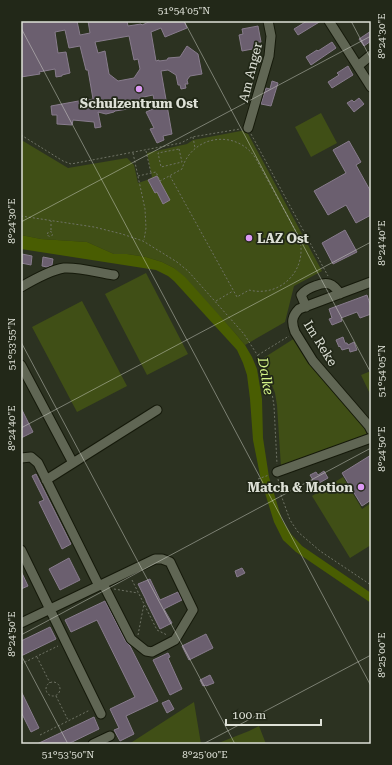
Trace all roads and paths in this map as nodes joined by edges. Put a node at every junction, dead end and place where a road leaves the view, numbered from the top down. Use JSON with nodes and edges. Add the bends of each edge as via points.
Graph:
{"nodes":[{"id":1,"x":268,"y":21,"type":"edge"},
{"id":2,"x":329,"y":21,"type":"edge"},
{"id":3,"x":371,"y":55,"type":"edge"},
{"id":4,"x":358,"y":66,"type":"junction"},
{"id":5,"x":371,"y":86,"type":"edge"},
{"id":6,"x":248,"y":128,"type":"junction"},
{"id":7,"x":21,"y":134,"type":"edge"},
{"id":8,"x":193,"y":136,"type":"junction"},
{"id":9,"x":195,"y":148,"type":"junction"},
{"id":10,"x":146,"y":150,"type":"junction"},
{"id":11,"x":133,"y":152,"type":"junction"},
{"id":12,"x":183,"y":163,"type":"junction"},
{"id":13,"x":151,"y":174,"type":"junction"},
{"id":14,"x":138,"y":176,"type":"junction"},
{"id":15,"x":170,"y":176,"type":"junction"},
{"id":16,"x":21,"y":216,"type":"edge"},
{"id":17,"x":52,"y":221,"type":"junction"},
{"id":18,"x":50,"y":232,"type":"dead end"},
{"id":19,"x":143,"y":241,"type":"junction"},
{"id":20,"x":114,"y":275,"type":"dead end"},
{"id":21,"x":371,"y":282,"type":"edge"},
{"id":22,"x":329,"y":283,"type":"junction"},
{"id":23,"x":21,"y":287,"type":"edge"},
{"id":24,"x":233,"y":291,"type":"junction"},
{"id":25,"x":340,"y":294,"type":"junction"},
{"id":26,"x":215,"y":302,"type":"junction"},
{"id":27,"x":306,"y":306,"type":"junction"},
{"id":28,"x":295,"y":332,"type":"junction"},
{"id":29,"x":258,"y":356,"type":"junction"},
{"id":30,"x":21,"y":365,"type":"edge"},
{"id":31,"x":157,"y":410,"type":"dead end"},
{"id":32,"x":371,"y":430,"type":"edge"},
{"id":33,"x":371,"y":438,"type":"edge"},
{"id":34,"x":21,"y":458,"type":"edge"},
{"id":35,"x":73,"y":463,"type":"junction"},
{"id":36,"x":277,"y":472,"type":"junction"},
{"id":37,"x":267,"y":476,"type":"dead end"},
{"id":38,"x":258,"y":479,"type":"dead end"},
{"id":39,"x":46,"y":480,"type":"junction"},
{"id":40,"x":21,"y":550,"type":"edge"},
{"id":41,"x":129,"y":572,"type":"junction"},
{"id":42,"x":371,"y":585,"type":"edge"},
{"id":43,"x":103,"y":586,"type":"junction"},
{"id":44,"x":139,"y":593,"type":"junction"},
{"id":45,"x":144,"y":603,"type":"junction"},
{"id":46,"x":50,"y":609,"type":"junction"},
{"id":47,"x":21,"y":623,"type":"edge"},
{"id":48,"x":176,"y":640,"type":"junction"},
{"id":49,"x":66,"y":642,"type":"junction"},
{"id":50,"x":136,"y":643,"type":"junction"},
{"id":51,"x":37,"y":657,"type":"junction"},
{"id":52,"x":21,"y":664,"type":"edge"},
{"id":53,"x":50,"y":683,"type":"junction"},
{"id":54,"x":56,"y":696,"type":"junction"},
{"id":55,"x":99,"y":710,"type":"joint"},
{"id":56,"x":68,"y":721,"type":"junction"},
{"id":57,"x":40,"y":735,"type":"dead end"},
{"id":58,"x":110,"y":736,"type":"dead end"},
{"id":59,"x":21,"y":740,"type":"edge"},
{"id":60,"x":23,"y":744,"type":"edge"},
{"id":61,"x":93,"y":744,"type":"edge"}],
"edges":[{"from":1,"to":6,"type":"street","name":"Am Anger","via":[[271,36],[270,56]]},
{"from":2,"to":4,"type":"street"},
{"from":3,"to":4,"type":"street"},
{"from":4,"to":5,"type":"street"},
{"from":6,"to":8,"type":"path"},
{"from":6,"to":22,"type":"path","via":[[330,279]]},
{"from":7,"to":11,"type":"path","via":[[63,162],[71,164]]},
{"from":8,"to":9,"type":"path"},
{"from":8,"to":10,"type":"path","via":[[181,143]]},
{"from":9,"to":12,"type":"path"},
{"from":9,"to":24,"type":"path","via":[[205,142],[221,139],[242,144],[251,151],[301,243],[299,265],[283,285],[265,291],[249,290],[236,297]]},
{"from":10,"to":11,"type":"path"},
{"from":10,"to":13,"type":"path"},
{"from":11,"to":14,"type":"path"},
{"from":12,"to":12,"type":"path","via":[[180,149],[158,153],[161,166]]},
{"from":12,"to":15,"type":"path","via":[[182,169]]},
{"from":13,"to":14,"type":"path"},
{"from":13,"to":15,"type":"path","via":[[156,172],[160,180]]},
{"from":14,"to":19,"type":"path","via":[[145,209],[146,228]]},
{"from":15,"to":24,"type":"path"},
{"from":16,"to":17,"type":"path"},
{"from":17,"to":18,"type":"path"},
{"from":17,"to":19,"type":"path","via":[[94,227]]},
{"from":19,"to":26,"type":"path","via":[[188,271]]},
{"from":20,"to":23,"type":"street","via":[[64,268]]},
{"from":21,"to":25,"type":"street","name":"Im Reke"},
{"from":22,"to":25,"type":"street"},
{"from":22,"to":27,"type":"street","via":[[306,289],[301,295]]},
{"from":24,"to":26,"type":"path"},
{"from":25,"to":27,"type":"street","name":"Im Reke"},
{"from":26,"to":29,"type":"path","via":[[244,334]]},
{"from":27,"to":28,"type":"street","name":"Im Reke","via":[[294,314]]},
{"from":28,"to":29,"type":"path"},
{"from":28,"to":32,"type":"street","name":"Im Reke","via":[[313,360]]},
{"from":29,"to":36,"type":"path","via":[[272,393]]},
{"from":30,"to":35,"type":"street"},
{"from":31,"to":35,"type":"street"},
{"from":33,"to":36,"type":"street"},
{"from":34,"to":39,"type":"street","via":[[31,457],[38,463]]},
{"from":35,"to":39,"type":"street"},
{"from":36,"to":42,"type":"path","via":[[281,495],[290,520],[298,532],[320,551]]},
{"from":37,"to":38,"type":"path"},
{"from":39,"to":43,"type":"street"},
{"from":40,"to":46,"type":"street"},
{"from":41,"to":43,"type":"street"},
{"from":41,"to":44,"type":"path"},
{"from":41,"to":48,"type":"street","via":[[155,559],[170,562],[193,610]]},
{"from":43,"to":44,"type":"path"},
{"from":43,"to":46,"type":"street"},
{"from":43,"to":50,"type":"street","via":[[131,639]]},
{"from":44,"to":45,"type":"path"},
{"from":45,"to":48,"type":"path","via":[[157,630]]},
{"from":45,"to":50,"type":"path"},
{"from":46,"to":47,"type":"street"},
{"from":46,"to":49,"type":"street"},
{"from":48,"to":50,"type":"street","via":[[152,652],[146,652]]},
{"from":49,"to":51,"type":"path"},
{"from":49,"to":55,"type":"street"},
{"from":51,"to":52,"type":"path"},
{"from":51,"to":53,"type":"path"},
{"from":53,"to":54,"type":"path","via":[[47,685],[47,693]]},
{"from":53,"to":54,"type":"path","via":[[58,684],[60,689]]},
{"from":54,"to":56,"type":"path"},
{"from":55,"to":56,"type":"path"},
{"from":56,"to":57,"type":"path"},
{"from":58,"to":61,"type":"street"},
{"from":59,"to":60,"type":"path"}]}
